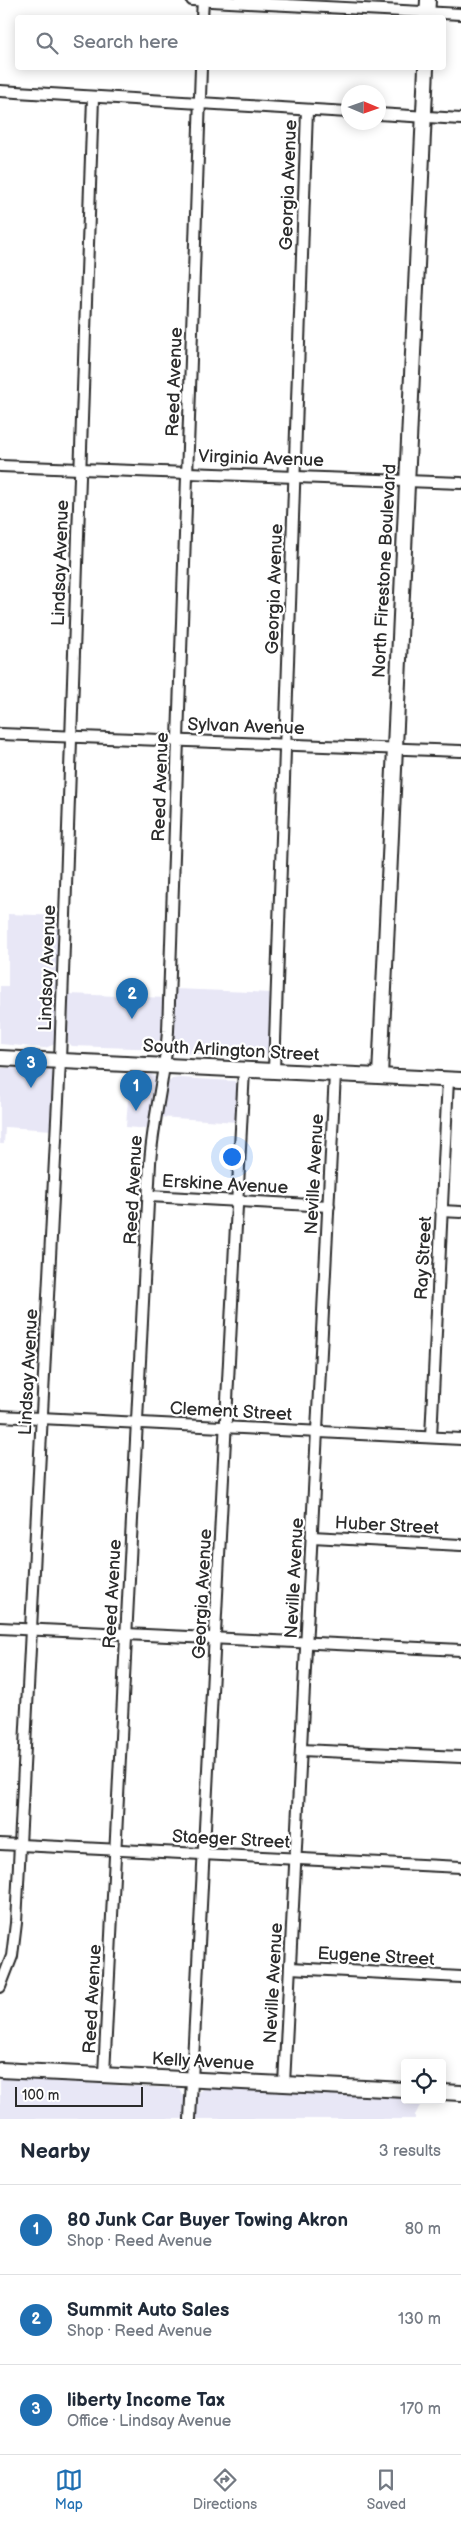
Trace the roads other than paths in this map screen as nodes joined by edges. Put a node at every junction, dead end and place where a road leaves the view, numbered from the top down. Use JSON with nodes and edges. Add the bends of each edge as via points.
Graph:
{"nodes":[{"id":1,"x":192,"y":0,"type":"edge"},
{"id":2,"x":203,"y":0,"type":"edge"},
{"id":3,"x":428,"y":10,"type":"edge"},
{"id":4,"x":461,"y":14,"type":"edge"},
{"id":5,"x":202,"y":15,"type":"edge"},
{"id":6,"x":201,"y":70,"type":"edge"},
{"id":7,"x":426,"y":70,"type":"edge"},
{"id":8,"x":0,"y":91,"type":"edge"},
{"id":9,"x":94,"y":98,"type":"junction"},
{"id":10,"x":200,"y":103,"type":"junction"},
{"id":11,"x":307,"y":110,"type":"junction"},
{"id":12,"x":341,"y":112,"type":"edge"},
{"id":13,"x":386,"y":114,"type":"edge"},
{"id":14,"x":423,"y":116,"type":"junction"},
{"id":15,"x":461,"y":119,"type":"edge"},
{"id":16,"x":0,"y":466,"type":"edge"},
{"id":17,"x":80,"y":469,"type":"junction"},
{"id":18,"x":187,"y":472,"type":"junction"},
{"id":19,"x":294,"y":476,"type":"junction"},
{"id":20,"x":407,"y":481,"type":"junction"},
{"id":21,"x":461,"y":483,"type":"edge"},
{"id":22,"x":0,"y":734,"type":"edge"},
{"id":23,"x":71,"y":736,"type":"junction"},
{"id":24,"x":178,"y":740,"type":"junction"},
{"id":25,"x":285,"y":743,"type":"junction"},
{"id":26,"x":395,"y":748,"type":"junction"},
{"id":27,"x":461,"y":751,"type":"edge"},
{"id":28,"x":0,"y":1058,"type":"edge"},
{"id":29,"x":60,"y":1061,"type":"junction"},
{"id":30,"x":166,"y":1066,"type":"junction"},
{"id":31,"x":244,"y":1070,"type":"junction"},
{"id":32,"x":274,"y":1070,"type":"junction"},
{"id":33,"x":335,"y":1074,"type":"junction"},
{"id":34,"x":380,"y":1076,"type":"junction"},
{"id":35,"x":454,"y":1080,"type":"edge"},
{"id":36,"x":150,"y":1196,"type":"junction"},
{"id":37,"x":238,"y":1200,"type":"junction"},
{"id":38,"x":329,"y":1206,"type":"junction"},
{"id":39,"x":441,"y":1211,"type":"junction"},
{"id":40,"x":461,"y":1212,"type":"edge"},
{"id":41,"x":0,"y":1416,"type":"edge"},
{"id":42,"x":42,"y":1418,"type":"junction"},
{"id":43,"x":137,"y":1423,"type":"junction"},
{"id":44,"x":226,"y":1427,"type":"junction"},
{"id":45,"x":317,"y":1432,"type":"junction"},
{"id":46,"x":431,"y":1437,"type":"junction"},
{"id":47,"x":461,"y":1439,"type":"edge"},
{"id":48,"x":312,"y":1537,"type":"junction"},
{"id":49,"x":461,"y":1545,"type":"edge"},
{"id":50,"x":0,"y":1628,"type":"edge"},
{"id":51,"x":32,"y":1630,"type":"junction"},
{"id":52,"x":127,"y":1634,"type":"junction"},
{"id":53,"x":216,"y":1639,"type":"junction"},
{"id":54,"x":307,"y":1643,"type":"junction"},
{"id":55,"x":461,"y":1650,"type":"edge"},
{"id":56,"x":301,"y":1750,"type":"junction"},
{"id":57,"x":461,"y":1757,"type":"edge"},
{"id":58,"x":0,"y":1844,"type":"edge"},
{"id":59,"x":21,"y":1846,"type":"junction"},
{"id":60,"x":116,"y":1850,"type":"junction"},
{"id":61,"x":205,"y":1855,"type":"junction"},
{"id":62,"x":296,"y":1859,"type":"junction"},
{"id":63,"x":461,"y":1867,"type":"edge"},
{"id":64,"x":290,"y":1968,"type":"junction"},
{"id":65,"x":461,"y":1977,"type":"edge"},
{"id":66,"x":0,"y":1987,"type":"edge"},
{"id":67,"x":0,"y":2070,"type":"edge"},
{"id":68,"x":104,"y":2074,"type":"junction"},
{"id":69,"x":194,"y":2079,"type":"junction"},
{"id":70,"x":284,"y":2084,"type":"junction"},
{"id":71,"x":401,"y":2090,"type":"edge"},
{"id":72,"x":446,"y":2092,"type":"edge"},
{"id":73,"x":461,"y":2093,"type":"edge"},
{"id":74,"x":190,"y":2119,"type":"edge"}],
"edges":[{"from":1,"to":2,"type":"street"},
{"from":2,"to":3,"type":"street"},
{"from":2,"to":5,"type":"street"},
{"from":3,"to":4,"type":"street"},
{"from":6,"to":10,"type":"street","name":"Reed Avenue"},
{"from":7,"to":14,"type":"street","name":"North Firestone Boulevard"},
{"from":8,"to":9,"type":"street"},
{"from":9,"to":10,"type":"street"},
{"from":9,"to":17,"type":"street","name":"Lindsay Avenue"},
{"from":10,"to":11,"type":"street"},
{"from":10,"to":18,"type":"street","name":"Reed Avenue"},
{"from":11,"to":12,"type":"street"},
{"from":11,"to":19,"type":"street","name":"Georgia Avenue"},
{"from":13,"to":14,"type":"street"},
{"from":14,"to":15,"type":"street"},
{"from":14,"to":20,"type":"street","name":"North Firestone Boulevard"},
{"from":16,"to":17,"type":"street","name":"Virginia Avenue"},
{"from":17,"to":18,"type":"street","name":"Virginia Avenue"},
{"from":17,"to":23,"type":"street","name":"Lindsay Avenue"},
{"from":18,"to":19,"type":"street","name":"Virginia Avenue"},
{"from":18,"to":24,"type":"street","name":"Reed Avenue"},
{"from":19,"to":20,"type":"street","name":"Virginia Avenue"},
{"from":19,"to":25,"type":"street","name":"Georgia Avenue"},
{"from":20,"to":21,"type":"street","name":"Virginia Avenue"},
{"from":20,"to":26,"type":"street","name":"North Firestone Boulevard"},
{"from":22,"to":23,"type":"street","name":"Sylvan Avenue"},
{"from":23,"to":24,"type":"street","name":"Sylvan Avenue"},
{"from":23,"to":29,"type":"street","name":"Lindsay Avenue"},
{"from":24,"to":25,"type":"street","name":"Sylvan Avenue"},
{"from":24,"to":30,"type":"street","name":"Reed Avenue"},
{"from":25,"to":26,"type":"street","name":"Sylvan Avenue"},
{"from":25,"to":32,"type":"street","name":"Georgia Avenue"},
{"from":26,"to":27,"type":"street","name":"Sylvan Avenue"},
{"from":26,"to":34,"type":"street","name":"North Firestone Boulevard"},
{"from":28,"to":29,"type":"street","name":"South Arlington Street"},
{"from":29,"to":30,"type":"street","name":"South Arlington Street"},
{"from":29,"to":42,"type":"street","name":"Lindsay Avenue"},
{"from":30,"to":31,"type":"street","name":"South Arlington Street"},
{"from":30,"to":36,"type":"street","name":"Reed Avenue","via":[[152,1130]]},
{"from":31,"to":32,"type":"street","name":"South Arlington Street"},
{"from":31,"to":37,"type":"street","name":"Georgia Avenue"},
{"from":32,"to":33,"type":"street","name":"South Arlington Street"},
{"from":33,"to":34,"type":"street","name":"South Arlington Street"},
{"from":33,"to":38,"type":"street","name":"Neville Avenue"},
{"from":34,"to":35,"type":"street","name":"South Arlington Street"},
{"from":35,"to":39,"type":"street","name":"Ray Street"},
{"from":36,"to":37,"type":"street","name":"Erskine Avenue"},
{"from":36,"to":43,"type":"street","name":"Reed Avenue"},
{"from":37,"to":38,"type":"street","name":"Erskine Avenue"},
{"from":37,"to":44,"type":"street","name":"Georgia Avenue"},
{"from":38,"to":45,"type":"street","name":"Neville Avenue"},
{"from":39,"to":40,"type":"street"},
{"from":39,"to":46,"type":"street","name":"Ray Street"},
{"from":41,"to":42,"type":"street","name":"Clement Street"},
{"from":42,"to":43,"type":"street","name":"Clement Street"},
{"from":42,"to":51,"type":"street","name":"Lindsay Avenue"},
{"from":43,"to":44,"type":"street","name":"Clement Street"},
{"from":43,"to":52,"type":"street","name":"Reed Avenue"},
{"from":44,"to":45,"type":"street","name":"Clement Street"},
{"from":44,"to":53,"type":"street","name":"Georgia Avenue"},
{"from":45,"to":46,"type":"street","name":"Clement Street"},
{"from":45,"to":48,"type":"street","name":"Neville Avenue"},
{"from":46,"to":47,"type":"street","name":"Clement Street"},
{"from":48,"to":49,"type":"street","name":"Huber Street"},
{"from":48,"to":54,"type":"street","name":"Neville Avenue"},
{"from":50,"to":51,"type":"street"},
{"from":51,"to":52,"type":"street"},
{"from":51,"to":59,"type":"street","name":"Lindsay Avenue"},
{"from":52,"to":53,"type":"street"},
{"from":52,"to":60,"type":"street","name":"Reed Avenue"},
{"from":53,"to":54,"type":"street"},
{"from":53,"to":61,"type":"street","name":"Georgia Avenue"},
{"from":54,"to":55,"type":"street"},
{"from":54,"to":56,"type":"street","name":"Neville Avenue"},
{"from":56,"to":57,"type":"street"},
{"from":56,"to":62,"type":"street","name":"Neville Avenue"},
{"from":58,"to":59,"type":"street","name":"Staeger Street"},
{"from":59,"to":60,"type":"street","name":"Staeger Street"},
{"from":59,"to":66,"type":"street","name":"Lindsay Avenue","via":[[15,1943]]},
{"from":60,"to":61,"type":"street","name":"Staeger Street"},
{"from":60,"to":68,"type":"street","name":"Reed Avenue"},
{"from":61,"to":62,"type":"street","name":"Staeger Street"},
{"from":61,"to":69,"type":"street","name":"Georgia Avenue"},
{"from":62,"to":63,"type":"street","name":"Staeger Street"},
{"from":62,"to":64,"type":"street","name":"Neville Avenue"},
{"from":64,"to":65,"type":"street","name":"Eugene Street"},
{"from":64,"to":70,"type":"street","name":"Neville Avenue"},
{"from":67,"to":68,"type":"street","name":"Kelly Avenue"},
{"from":68,"to":69,"type":"street","name":"Kelly Avenue"},
{"from":69,"to":70,"type":"street","name":"Kelly Avenue"},
{"from":69,"to":74,"type":"street","name":"Georgia Avenue"},
{"from":70,"to":71,"type":"street","name":"Kelly Avenue"},
{"from":72,"to":73,"type":"street"}]}
